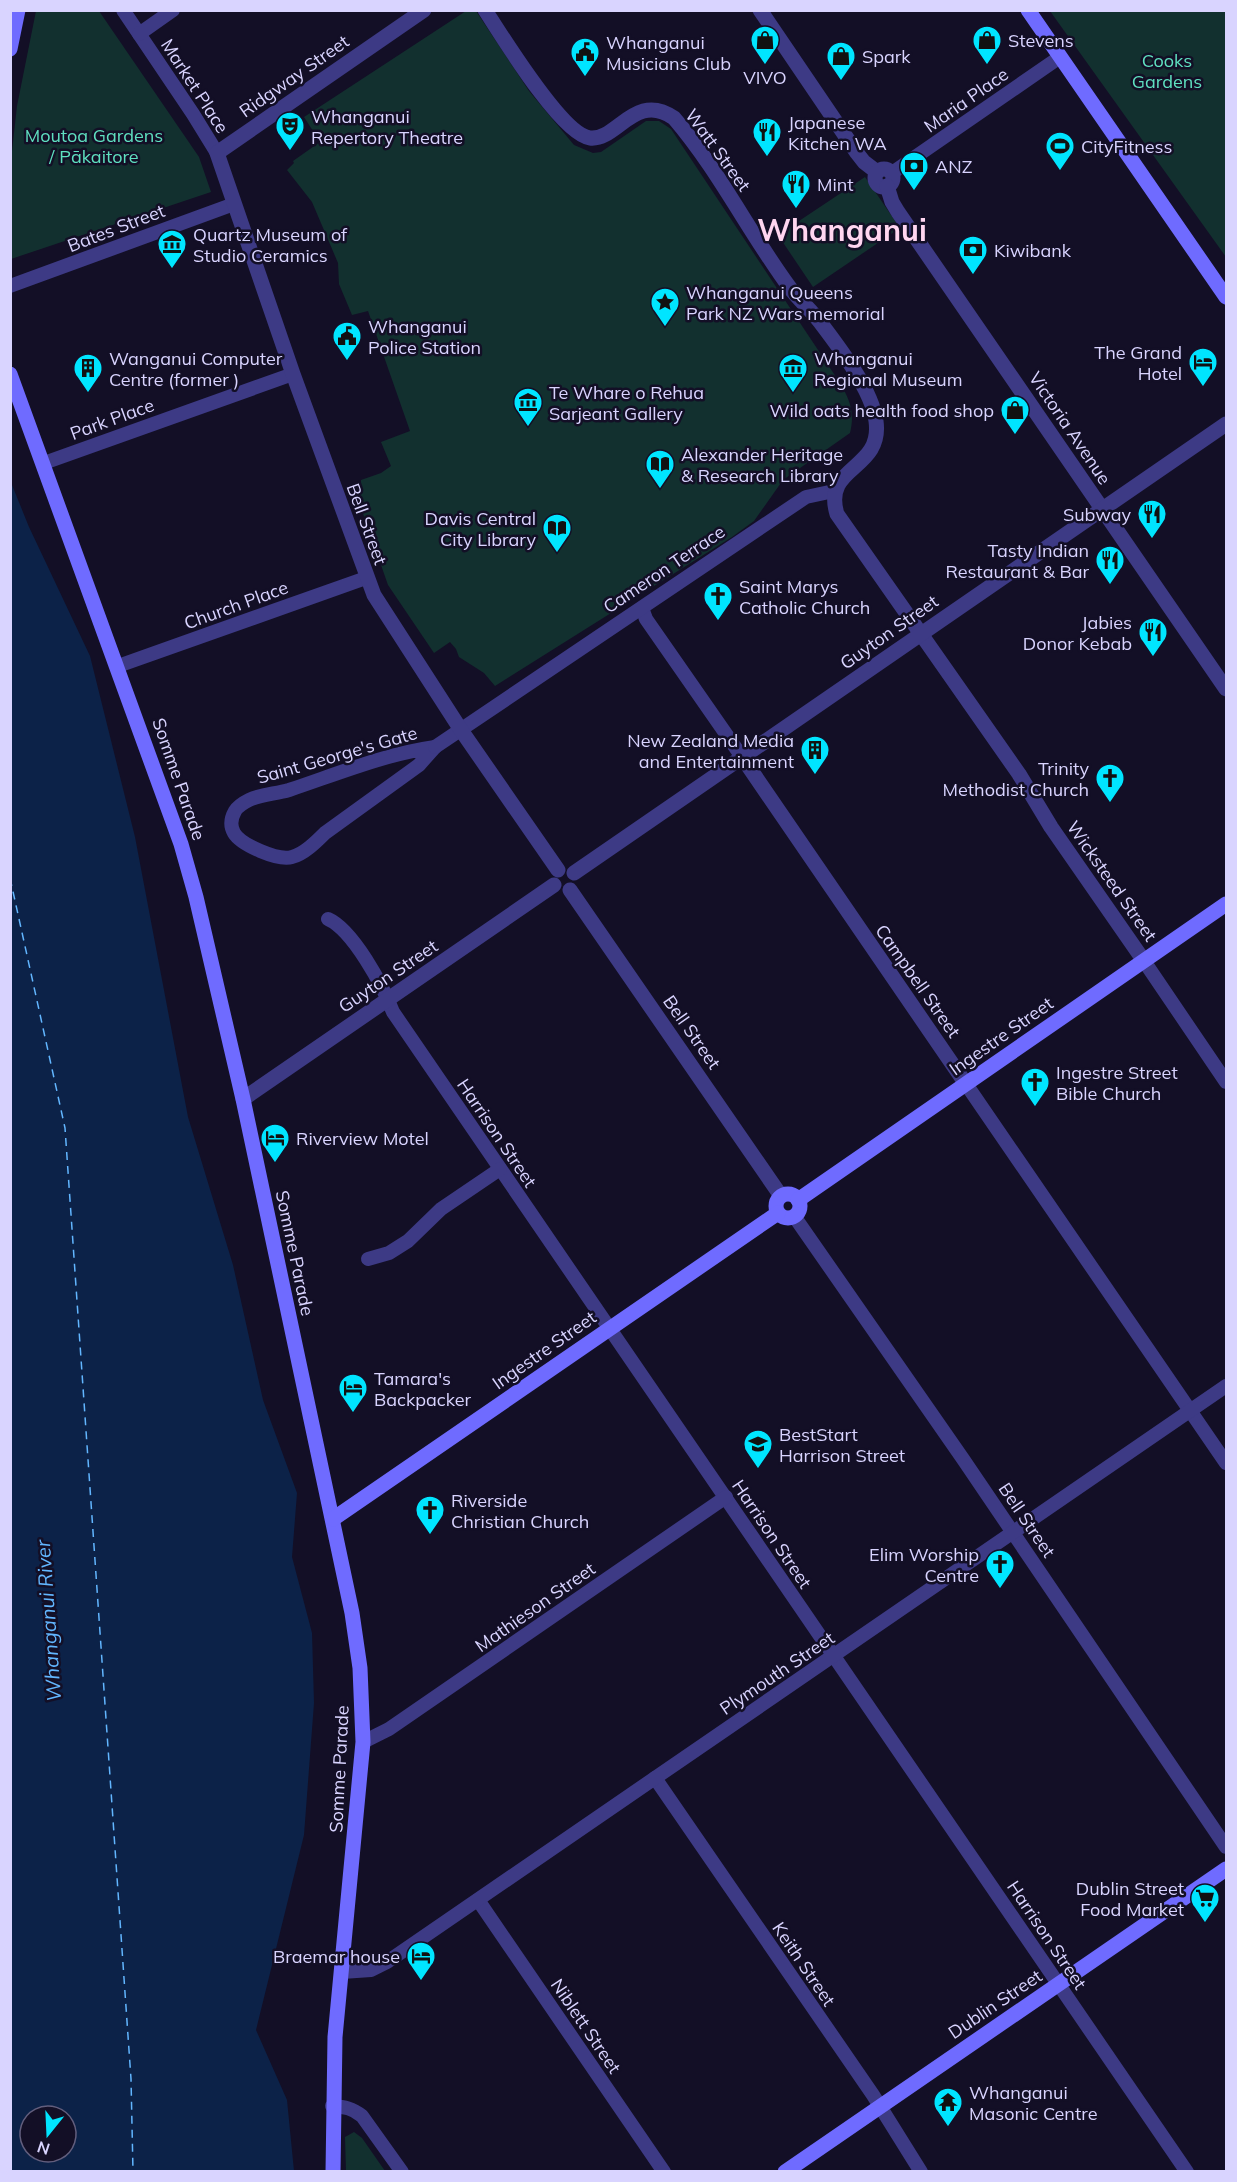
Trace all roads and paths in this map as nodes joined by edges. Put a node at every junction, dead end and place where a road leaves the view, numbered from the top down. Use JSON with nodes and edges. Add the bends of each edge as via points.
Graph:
{"nodes":[{"id":1,"x":18,"y":10,"type":"edge"},
{"id":2,"x":123,"y":10,"type":"edge"},
{"id":3,"x":173,"y":10,"type":"edge"},
{"id":4,"x":424,"y":10,"type":"edge"},
{"id":5,"x":485,"y":10,"type":"edge"},
{"id":6,"x":760,"y":10,"type":"edge"},
{"id":7,"x":1028,"y":10,"type":"edge"},
{"id":8,"x":139,"y":34,"type":"junction"},
{"id":9,"x":10,"y":49,"type":"edge"},
{"id":10,"x":1060,"y":57,"type":"junction"},
{"id":11,"x":217,"y":153,"type":"junction"},
{"id":12,"x":885,"y":177,"type":"junction"},
{"id":13,"x":234,"y":204,"type":"junction"},
{"id":14,"x":10,"y":286,"type":"edge"},
{"id":15,"x":1227,"y":297,"type":"edge"},
{"id":16,"x":10,"y":374,"type":"edge"},
{"id":17,"x":293,"y":374,"type":"junction"},
{"id":18,"x":1227,"y":424,"type":"edge"},
{"id":19,"x":44,"y":463,"type":"junction"},
{"id":20,"x":834,"y":491,"type":"junction"},
{"id":21,"x":1102,"y":510,"type":"junction"},
{"id":22,"x":366,"y":578,"type":"junction"},
{"id":23,"x":642,"y":608,"type":"junction"},
{"id":24,"x":920,"y":634,"type":"junction"},
{"id":25,"x":118,"y":666,"type":"junction"},
{"id":26,"x":1227,"y":690,"type":"edge"},
{"id":27,"x":461,"y":730,"type":"junction"},
{"id":28,"x":435,"y":747,"type":"junction"},
{"id":29,"x":742,"y":757,"type":"junction"},
{"id":30,"x":574,"y":873,"type":"junction"},
{"id":31,"x":556,"y":878,"type":"junction"},
{"id":32,"x":570,"y":890,"type":"junction"},
{"id":33,"x":1227,"y":904,"type":"edge"},
{"id":34,"x":328,"y":919,"type":"dead end"},
{"id":35,"x":1144,"y":961,"type":"junction"},
{"id":36,"x":388,"y":1000,"type":"junction"},
{"id":37,"x":1227,"y":1083,"type":"edge"},
{"id":38,"x":966,"y":1084,"type":"junction"},
{"id":39,"x":243,"y":1099,"type":"junction"},
{"id":40,"x":500,"y":1169,"type":"junction"},
{"id":41,"x":781,"y":1196,"type":"junction"},
{"id":42,"x":798,"y":1200,"type":"junction"},
{"id":43,"x":778,"y":1213,"type":"junction"},
{"id":44,"x":794,"y":1216,"type":"junction"},
{"id":45,"x":368,"y":1259,"type":"dead end"},
{"id":46,"x":609,"y":1329,"type":"junction"},
{"id":47,"x":1227,"y":1386,"type":"edge"},
{"id":48,"x":1191,"y":1411,"type":"junction"},
{"id":49,"x":1227,"y":1463,"type":"edge"},
{"id":50,"x":726,"y":1497,"type":"junction"},
{"id":51,"x":333,"y":1519,"type":"junction"},
{"id":52,"x":1012,"y":1533,"type":"junction"},
{"id":53,"x":834,"y":1656,"type":"junction"},
{"id":54,"x":363,"y":1742,"type":"junction"},
{"id":55,"x":656,"y":1778,"type":"junction"},
{"id":56,"x":1227,"y":1847,"type":"edge"},
{"id":57,"x":1227,"y":1869,"type":"edge"},
{"id":58,"x":478,"y":1900,"type":"junction"},
{"id":59,"x":342,"y":1972,"type":"junction"},
{"id":60,"x":1059,"y":1984,"type":"junction"},
{"id":61,"x":333,"y":2106,"type":"junction"},
{"id":62,"x":880,"y":2107,"type":"junction"},
{"id":63,"x":333,"y":2172,"type":"edge"},
{"id":64,"x":402,"y":2172,"type":"edge"},
{"id":65,"x":664,"y":2172,"type":"edge"},
{"id":66,"x":785,"y":2172,"type":"edge"},
{"id":67,"x":921,"y":2172,"type":"edge"},
{"id":68,"x":1187,"y":2172,"type":"edge"}],
"edges":[{"from":1,"to":9,"type":"main road"},
{"from":2,"to":8,"type":"street","name":"Market Place"},
{"from":3,"to":8,"type":"street"},
{"from":4,"to":11,"type":"street","name":"Ridgway Street"},
{"from":5,"to":20,"type":"street","name":"Watt Street","via":[[553,109],[580,135],[600,136],[650,110],[665,113],[682,128],[790,288],[820,322],[866,390],[874,412],[876,435],[871,451]]},
{"from":6,"to":12,"type":"street","name":"Victoria Avenue","via":[[857,153]]},
{"from":7,"to":10,"type":"main road"},
{"from":8,"to":11,"type":"street","name":"Market Place"},
{"from":10,"to":12,"type":"street","name":"Maria Place"},
{"from":10,"to":15,"type":"main road"},
{"from":11,"to":13,"type":"street","name":"Bell Street"},
{"from":12,"to":21,"type":"street","name":"Victoria Avenue","via":[[898,212]]},
{"from":13,"to":14,"type":"street","name":"Bates Street"},
{"from":13,"to":17,"type":"street","name":"Bell Street"},
{"from":16,"to":19,"type":"main road","name":"Somme Parade"},
{"from":17,"to":19,"type":"street","name":"Park Place"},
{"from":17,"to":22,"type":"street","name":"Bell Street"},
{"from":18,"to":21,"type":"street","name":"Guyton Street"},
{"from":19,"to":25,"type":"main road","name":"Somme Parade"},
{"from":20,"to":23,"type":"street","name":"Cameron Terrace","via":[[806,497]]},
{"from":20,"to":24,"type":"street","name":"Wicksteed Street","via":[[837,514]]},
{"from":21,"to":24,"type":"street","name":"Guyton Street"},
{"from":21,"to":26,"type":"street","name":"Victoria Avenue"},
{"from":22,"to":25,"type":"street","name":"Church Place"},
{"from":22,"to":27,"type":"street","name":"Bell Street"},
{"from":23,"to":27,"type":"street","name":"Cameron Terrace"},
{"from":23,"to":29,"type":"street","name":"Campbell Street"},
{"from":24,"to":29,"type":"street","name":"Guyton Street"},
{"from":24,"to":35,"type":"street","name":"Wicksteed Street"},
{"from":25,"to":39,"type":"main road","name":"Somme Parade","via":[[182,844]]},
{"from":27,"to":28,"type":"street","name":"Saint George's Gate"},
{"from":27,"to":31,"type":"street","name":"Bell Street"},
{"from":28,"to":28,"type":"street","name":"Saint George's Gate","via":[[419,765],[296,855],[271,855],[237,837],[232,830],[237,808],[256,797],[281,793],[409,750]]},
{"from":29,"to":30,"type":"street","name":"Guyton Street"},
{"from":29,"to":38,"type":"street","name":"Campbell Street"},
{"from":30,"to":31,"type":"street","via":[[565,868]]},
{"from":30,"to":32,"type":"street","via":[[576,881]]},
{"from":31,"to":32,"type":"street","via":[[559,890]]},
{"from":31,"to":36,"type":"street","name":"Guyton Street"},
{"from":32,"to":41,"type":"street","name":"Bell Street"},
{"from":33,"to":35,"type":"main road","name":"Ingestre Street"},
{"from":34,"to":36,"type":"street","name":"Harrison Street","via":[[343,929]]},
{"from":35,"to":37,"type":"street","name":"Wicksteed Street"},
{"from":35,"to":38,"type":"main road","name":"Ingestre Street"},
{"from":36,"to":39,"type":"street","name":"Guyton Street"},
{"from":36,"to":40,"type":"street","name":"Harrison Street"},
{"from":38,"to":42,"type":"main road","name":"Ingestre Street"},
{"from":38,"to":48,"type":"street","name":"Campbell Street"},
{"from":39,"to":51,"type":"main road","name":"Somme Parade"},
{"from":40,"to":45,"type":"street","via":[[441,1209],[408,1241],[390,1253]]},
{"from":40,"to":46,"type":"street","name":"Harrison Street"},
{"from":41,"to":42,"type":"main road","via":[[792,1195]]},
{"from":41,"to":43,"type":"main road","via":[[776,1206]]},
{"from":42,"to":44,"type":"main road","via":[[799,1211]]},
{"from":43,"to":44,"type":"main road"},
{"from":43,"to":46,"type":"main road","name":"Ingestre Street"},
{"from":44,"to":52,"type":"street","name":"Bell Street"},
{"from":46,"to":50,"type":"street","name":"Harrison Street"},
{"from":46,"to":51,"type":"main road","name":"Ingestre Street"},
{"from":47,"to":48,"type":"street","name":"Plymouth Street"},
{"from":48,"to":49,"type":"street","name":"Campbell Street"},
{"from":48,"to":52,"type":"street","name":"Plymouth Street"},
{"from":50,"to":53,"type":"street","name":"Harrison Street"},
{"from":50,"to":54,"type":"street","name":"Mathieson Street","via":[[389,1729]]},
{"from":51,"to":54,"type":"main road","name":"Somme Parade","via":[[358,1649]]},
{"from":52,"to":53,"type":"street","name":"Plymouth Street"},
{"from":52,"to":56,"type":"street","name":"Bell Street"},
{"from":53,"to":55,"type":"street","name":"Plymouth Street"},
{"from":53,"to":60,"type":"street","name":"Harrison Street"},
{"from":54,"to":59,"type":"main road","name":"Somme Parade"},
{"from":55,"to":58,"type":"street","name":"Plymouth Street"},
{"from":55,"to":62,"type":"street","name":"Keith Street"},
{"from":57,"to":60,"type":"main road","name":"Dublin Street"},
{"from":58,"to":59,"type":"street","name":"Plymouth Street","via":[[387,1962],[371,1970]]},
{"from":58,"to":65,"type":"street","name":"Niblett Street"},
{"from":59,"to":61,"type":"main road","name":"Somme Parade"},
{"from":60,"to":62,"type":"main road","name":"Dublin Street"},
{"from":60,"to":68,"type":"street","name":"Harrison Street"},
{"from":61,"to":63,"type":"main road","name":"Somme Parade"},
{"from":61,"to":64,"type":"street","via":[[346,2107],[362,2116]]},
{"from":62,"to":66,"type":"main road","name":"Dublin Street"},
{"from":62,"to":67,"type":"street","name":"Keith Street"}]}
